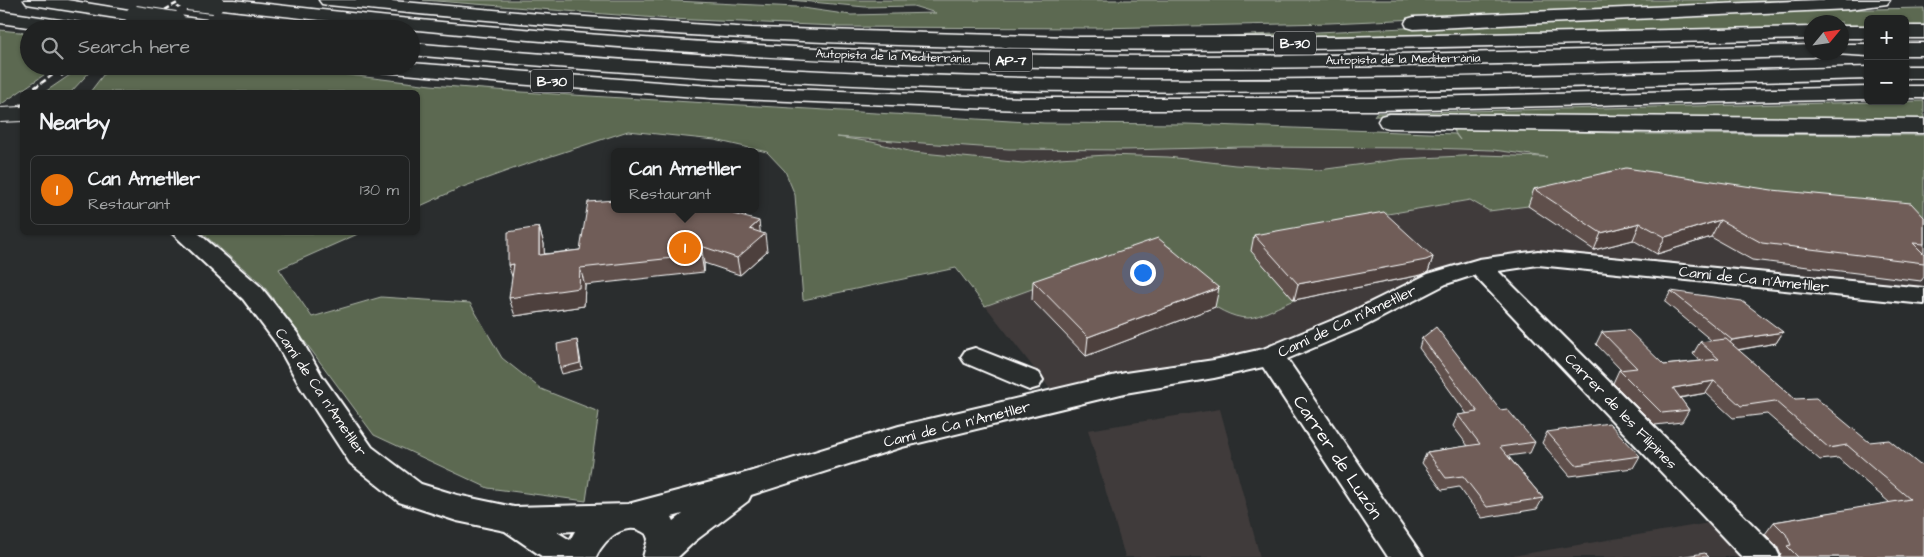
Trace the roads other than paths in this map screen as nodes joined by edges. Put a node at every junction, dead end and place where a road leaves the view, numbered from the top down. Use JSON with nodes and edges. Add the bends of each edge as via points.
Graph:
{"nodes":[{"id":1,"x":34,"y":0,"type":"edge"},
{"id":2,"x":187,"y":0,"type":"edge"},
{"id":3,"x":328,"y":0,"type":"edge"},
{"id":4,"x":1881,"y":0,"type":"edge"},
{"id":5,"x":0,"y":17,"type":"edge"},
{"id":6,"x":20,"y":20,"type":"edge"},
{"id":7,"x":162,"y":20,"type":"edge"},
{"id":8,"x":348,"y":20,"type":"edge"},
{"id":9,"x":420,"y":27,"type":"edge"},
{"id":10,"x":1849,"y":32,"type":"edge"},
{"id":11,"x":1864,"y":32,"type":"edge"},
{"id":12,"x":1909,"y":32,"type":"edge"},
{"id":13,"x":1924,"y":32,"type":"edge"},
{"id":14,"x":1804,"y":33,"type":"edge"},
{"id":15,"x":778,"y":34,"type":"junction"},
{"id":16,"x":1909,"y":49,"type":"edge"},
{"id":17,"x":1924,"y":49,"type":"edge"},
{"id":18,"x":420,"y":50,"type":"edge"},
{"id":19,"x":1849,"y":50,"type":"edge"},
{"id":20,"x":1864,"y":50,"type":"edge"},
{"id":21,"x":1804,"y":51,"type":"edge"},
{"id":22,"x":420,"y":69,"type":"edge"},
{"id":23,"x":1909,"y":72,"type":"edge"},
{"id":24,"x":1924,"y":72,"type":"edge"},
{"id":25,"x":1864,"y":73,"type":"edge"},
{"id":26,"x":1909,"y":92,"type":"edge"},
{"id":27,"x":1924,"y":92,"type":"edge"},
{"id":28,"x":1864,"y":93,"type":"edge"},
{"id":29,"x":861,"y":98,"type":"junction"},
{"id":30,"x":20,"y":114,"type":"edge"},
{"id":31,"x":0,"y":115,"type":"edge"},
{"id":32,"x":1924,"y":126,"type":"edge"},
{"id":33,"x":185,"y":235,"type":"edge"},
{"id":34,"x":1479,"y":266,"type":"junction"},
{"id":35,"x":1924,"y":296,"type":"edge"},
{"id":36,"x":975,"y":356,"type":"dead end"},
{"id":37,"x":1270,"y":356,"type":"junction"},
{"id":38,"x":1029,"y":380,"type":"dead end"},
{"id":39,"x":749,"y":484,"type":"junction"},
{"id":40,"x":627,"y":516,"type":"junction"},
{"id":41,"x":514,"y":520,"type":"junction"},
{"id":42,"x":662,"y":553,"type":"edge"},
{"id":43,"x":570,"y":557,"type":"edge"},
{"id":44,"x":579,"y":557,"type":"edge"},
{"id":45,"x":1406,"y":557,"type":"edge"},
{"id":46,"x":1763,"y":557,"type":"edge"}],
"edges":[{"from":1,"to":7,"type":"highway","bridge":true},
{"from":2,"to":8,"type":"highway","name":"Autopista de la Mediterrània","number":"AP-7","bridge":true},
{"from":3,"to":15,"type":"highway","number":"B-30","via":[[543,20]]},
{"from":4,"to":15,"type":"highway","via":[[1850,4],[1148,34]]},
{"from":5,"to":6,"type":"highway"},
{"from":9,"to":21,"type":"highway","name":"Autopista de la Mediterrània","number":"AP-7","bridge":true,"via":[[556,39],[925,58],[1254,61]]},
{"from":10,"to":11,"type":"highway"},
{"from":12,"to":13,"type":"highway"},
{"from":14,"to":15,"type":"highway","number":"B-30","via":[[1180,44]]},
{"from":16,"to":17,"type":"highway"},
{"from":18,"to":25,"type":"highway","name":"Autopista de la Mediterrània","number":"AP-7","via":[[657,69],[1073,84],[1357,84]]},
{"from":19,"to":20,"type":"highway"},
{"from":22,"to":29,"type":"highway","number":"B-30","via":[[629,87]]},
{"from":23,"to":24,"type":"highway"},
{"from":26,"to":27,"type":"highway"},
{"from":28,"to":29,"type":"highway","number":"B-30","via":[[1258,104],[1022,104]]},
{"from":29,"to":32,"type":"highway","via":[[1055,110],[1453,123]]},
{"from":30,"to":31,"type":"street","bridge":true},
{"from":33,"to":41,"type":"street","name":"Camí de Ca n'Ametller","via":[[252,293],[288,340],[311,382],[361,454],[410,493],[480,514]]},
{"from":34,"to":35,"type":"street","name":"Camí de Ca n'Ametller","via":[[1538,258]]},
{"from":34,"to":37,"type":"street","name":"Camí de Ca n'Ametller","via":[[1437,279],[1354,321]]},
{"from":34,"to":46,"type":"street","name":"Carrer de les Filipines"},
{"from":36,"to":38,"type":"street"},
{"from":37,"to":39,"type":"street","name":"Camí de Ca n'Ametller","via":[[1057,398],[899,437]]},
{"from":37,"to":45,"type":"street","name":"Carrer de Luzón"},
{"from":39,"to":40,"type":"street","name":"Camí de Ca n'Ametller"},
{"from":39,"to":42,"type":"street","name":"Camí de Ca n'Ametller","via":[[683,532]]},
{"from":40,"to":41,"type":"street","name":"Camí de Ca n'Ametller"},
{"from":40,"to":42,"type":"street","via":[[645,516],[663,528],[666,538]]},
{"from":40,"to":44,"type":"street","via":[[608,521],[592,532]]},
{"from":41,"to":43,"type":"street","name":"Camí de Ca n'Ametller"}]}
